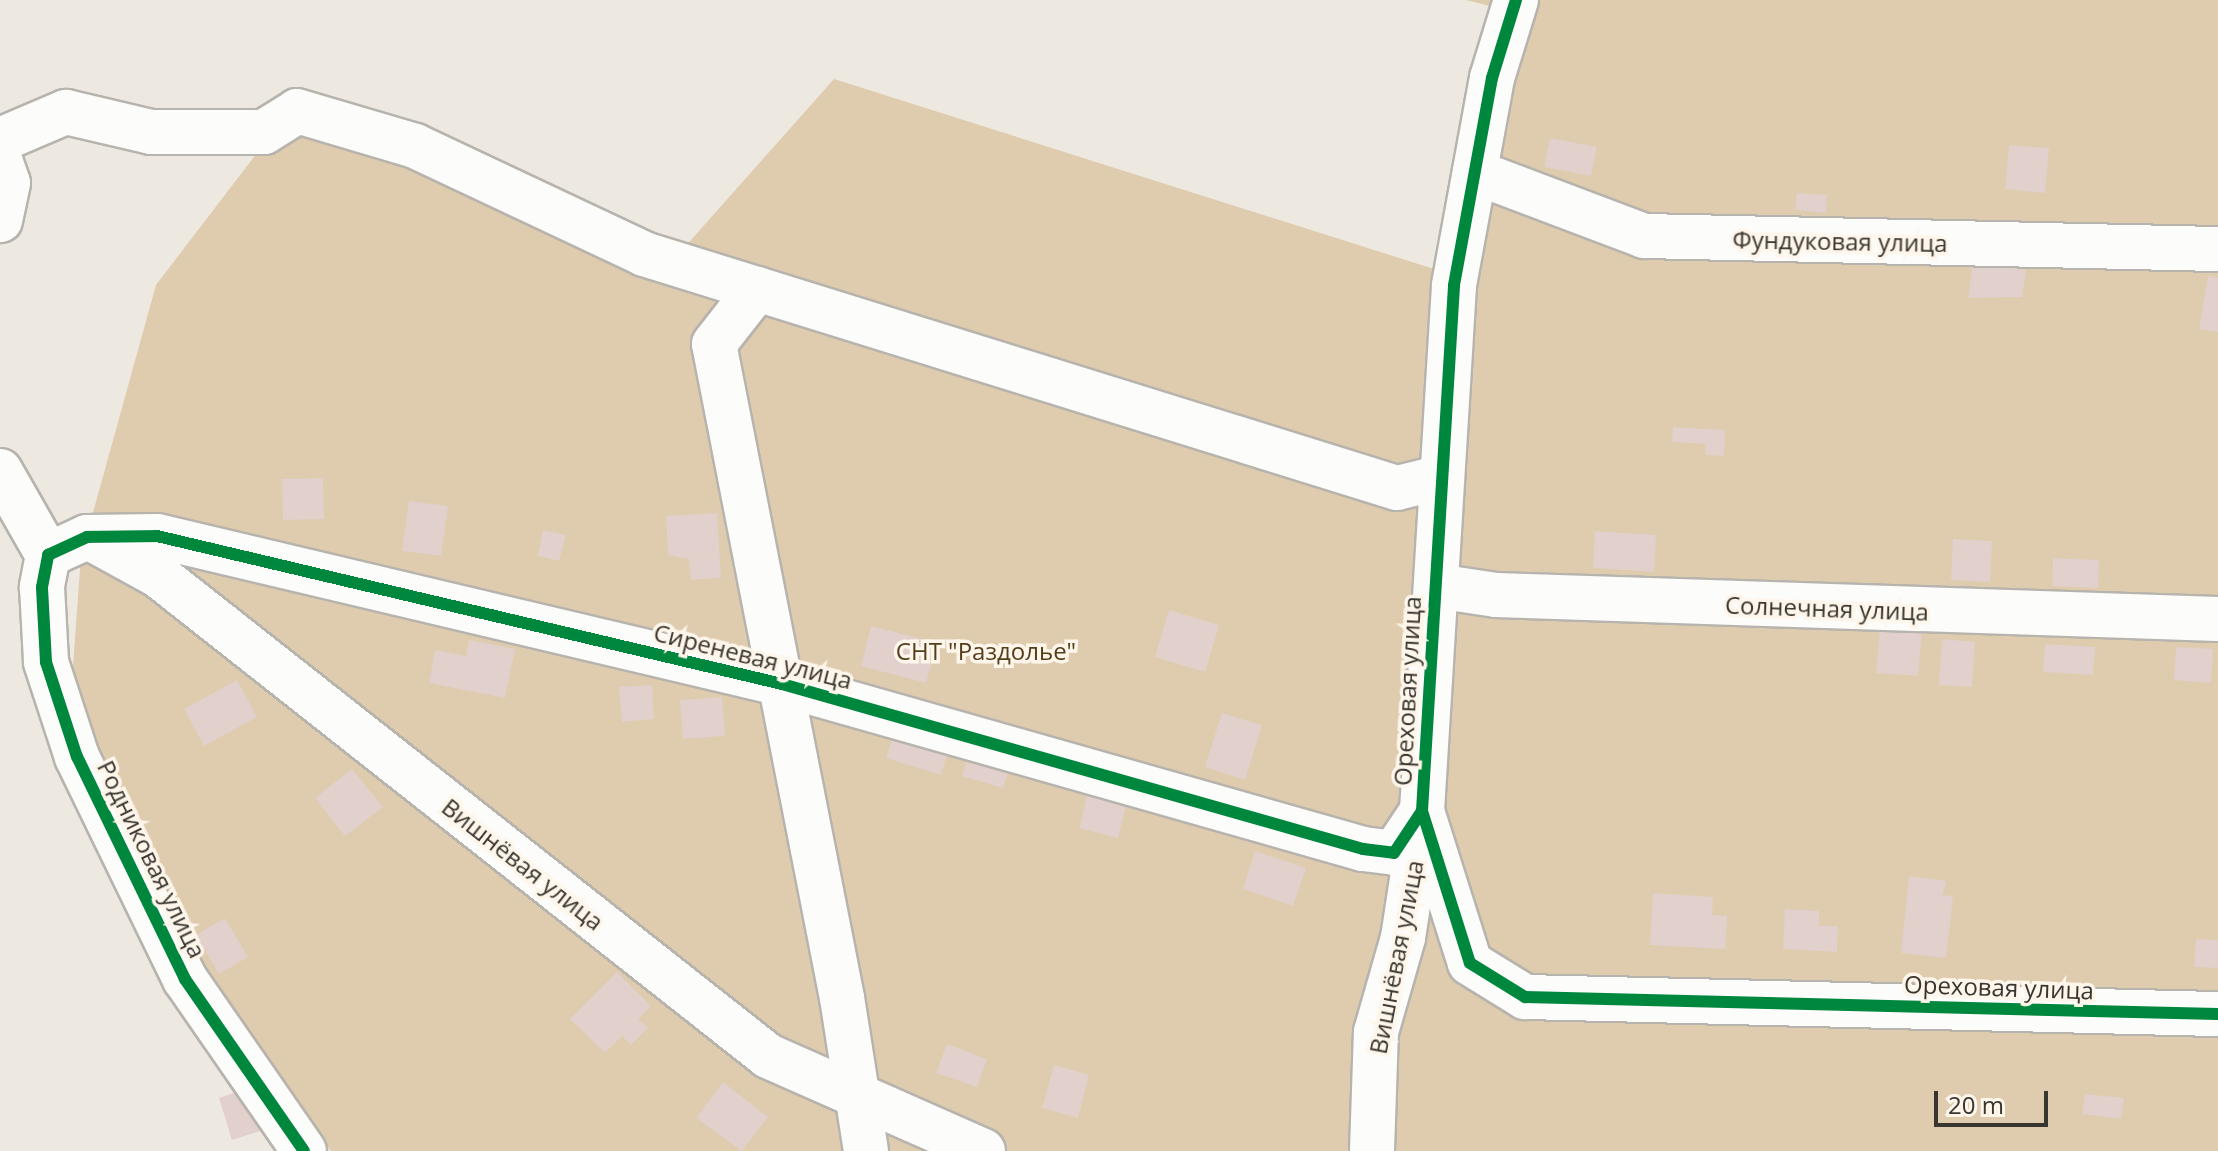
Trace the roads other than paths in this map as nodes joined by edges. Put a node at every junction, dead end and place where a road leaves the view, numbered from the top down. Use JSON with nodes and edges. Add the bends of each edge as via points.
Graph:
{"nodes":[{"id":1,"x":1516,"y":0,"type":"edge"},
{"id":2,"x":0,"y":140,"type":"edge"},
{"id":3,"x":0,"y":160,"type":"edge"},
{"id":4,"x":1475,"y":172,"type":"junction"},
{"id":5,"x":0,"y":220,"type":"edge"},
{"id":6,"x":2218,"y":249,"type":"edge"},
{"id":7,"x":757,"y":289,"type":"junction"},
{"id":8,"x":0,"y":471,"type":"edge"},
{"id":9,"x":1442,"y":477,"type":"junction"},
{"id":10,"x":87,"y":537,"type":"junction"},
{"id":11,"x":48,"y":555,"type":"junction"},
{"id":12,"x":1436,"y":586,"type":"junction"},
{"id":13,"x":2218,"y":619,"type":"edge"},
{"id":14,"x":782,"y":684,"type":"junction"},
{"id":15,"x":1422,"y":811,"type":"junction"},
{"id":16,"x":2218,"y":1014,"type":"edge"},
{"id":17,"x":856,"y":1096,"type":"junction"},
{"id":18,"x":304,"y":1151,"type":"edge"},
{"id":19,"x":866,"y":1151,"type":"edge"},
{"id":20,"x":983,"y":1151,"type":"edge"},
{"id":21,"x":1372,"y":1151,"type":"edge"}],
"edges":[{"from":1,"to":4,"type":"street","name":"Ореховая улица","via":[[1492,78]]},
{"from":2,"to":7,"type":"street","via":[[66,112],[151,132],[264,132],[297,111],[415,146],[644,254]]},
{"from":3,"to":5,"type":"street","via":[[8,183]]},
{"from":4,"to":6,"type":"street","name":"Фундуковая улица","via":[[1644,236]]},
{"from":4,"to":9,"type":"street","name":"Ореховая улица","via":[[1454,286]]},
{"from":7,"to":9,"type":"street","via":[[1397,488]]},
{"from":7,"to":14,"type":"street","via":[[714,344]]},
{"from":8,"to":11,"type":"street"},
{"from":9,"to":12,"type":"street","name":"Ореховая улица"},
{"from":10,"to":11,"type":"street","name":"Сиреневая улица"},
{"from":10,"to":14,"type":"street","name":"Сиреневая улица","via":[[157,536]]},
{"from":10,"to":17,"type":"street","name":"Вишнёвая улица","via":[[159,576],[768,1056]]},
{"from":11,"to":18,"type":"street","name":"Родниковая улица","via":[[42,587],[46,662],[77,757],[185,979]]},
{"from":12,"to":13,"type":"street","name":"Солнечная улица","via":[[1496,595]]},
{"from":12,"to":15,"type":"street","name":"Ореховая улица"},
{"from":14,"to":15,"type":"street","name":"Сиреневая улица","via":[[1363,849],[1394,853]]},
{"from":14,"to":17,"type":"street"},
{"from":15,"to":16,"type":"street","name":"Ореховая улица","via":[[1470,963],[1525,997]]},
{"from":15,"to":21,"type":"street","name":"Вишнёвая улица","via":[[1403,938],[1376,1032]]},
{"from":17,"to":19,"type":"street"},
{"from":17,"to":20,"type":"street","name":"Вишнёвая улица"}]}
